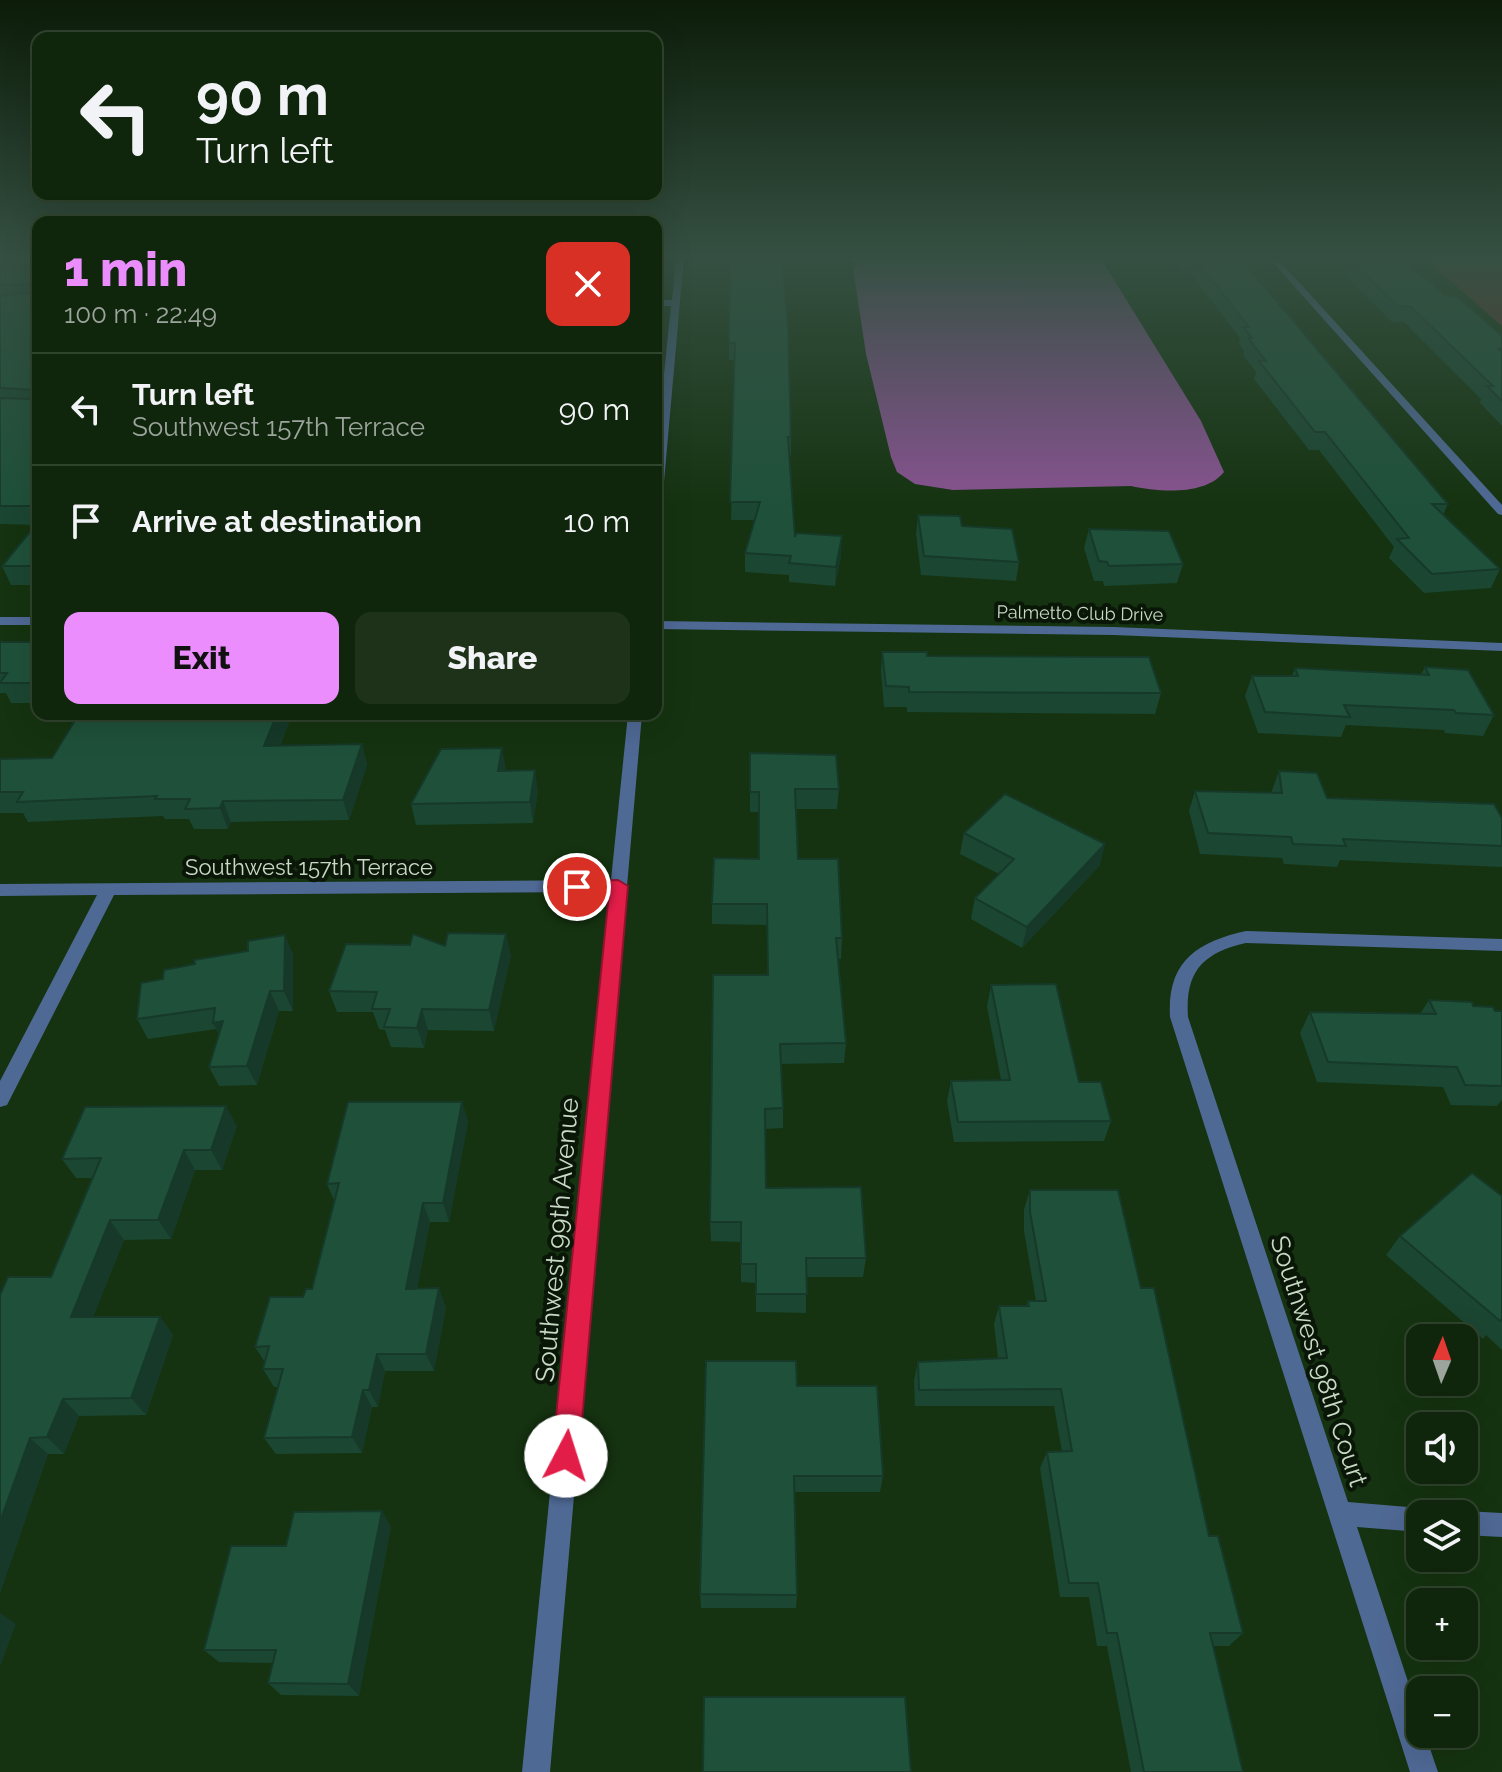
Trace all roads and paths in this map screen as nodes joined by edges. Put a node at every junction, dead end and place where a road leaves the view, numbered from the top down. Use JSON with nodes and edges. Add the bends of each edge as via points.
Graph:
{"nodes":[{"id":1,"x":672,"y":340,"type":"edge"},
{"id":2,"x":1347,"y":340,"type":"edge"},
{"id":3,"x":662,"y":444,"type":"edge"},
{"id":4,"x":1502,"y":512,"type":"edge"},
{"id":5,"x":0,"y":621,"type":"edge"},
{"id":6,"x":32,"y":621,"type":"edge"},
{"id":7,"x":662,"y":625,"type":"edge"},
{"id":8,"x":1502,"y":647,"type":"edge"},
{"id":9,"x":634,"y":720,"type":"edge"},
{"id":10,"x":618,"y":886,"type":"junction"},
{"id":11,"x":0,"y":890,"type":"edge"},
{"id":12,"x":108,"y":890,"type":"junction"},
{"id":13,"x":1502,"y":945,"type":"edge"},
{"id":14,"x":0,"y":1099,"type":"edge"},
{"id":15,"x":1339,"y":1513,"type":"junction"},
{"id":16,"x":1406,"y":1519,"type":"edge"},
{"id":17,"x":1478,"y":1524,"type":"edge"},
{"id":18,"x":1502,"y":1525,"type":"edge"},
{"id":19,"x":536,"y":1772,"type":"edge"},
{"id":20,"x":1424,"y":1772,"type":"edge"}],
"edges":[{"from":1,"to":3,"type":"street"},
{"from":2,"to":4,"type":"street"},
{"from":5,"to":6,"type":"street"},
{"from":7,"to":8,"type":"street","name":"Palmetto Club Drive","via":[[1114,631]]},
{"from":9,"to":10,"type":"street","name":"Southwest 99th Avenue"},
{"from":10,"to":12,"type":"street","name":"Southwest 157th Terrace"},
{"from":10,"to":19,"type":"street","name":"Southwest 99th Avenue"},
{"from":11,"to":12,"type":"street","name":"Southwest 157th Terrace"},
{"from":12,"to":14,"type":"street"},
{"from":13,"to":15,"type":"street","name":"Southwest 98th Court","via":[[1246,937],[1208,948],[1187,967],[1178,990],[1179,1017]]},
{"from":15,"to":16,"type":"street"},
{"from":15,"to":20,"type":"street","name":"Southwest 98th Court"},
{"from":17,"to":18,"type":"street"}]}
